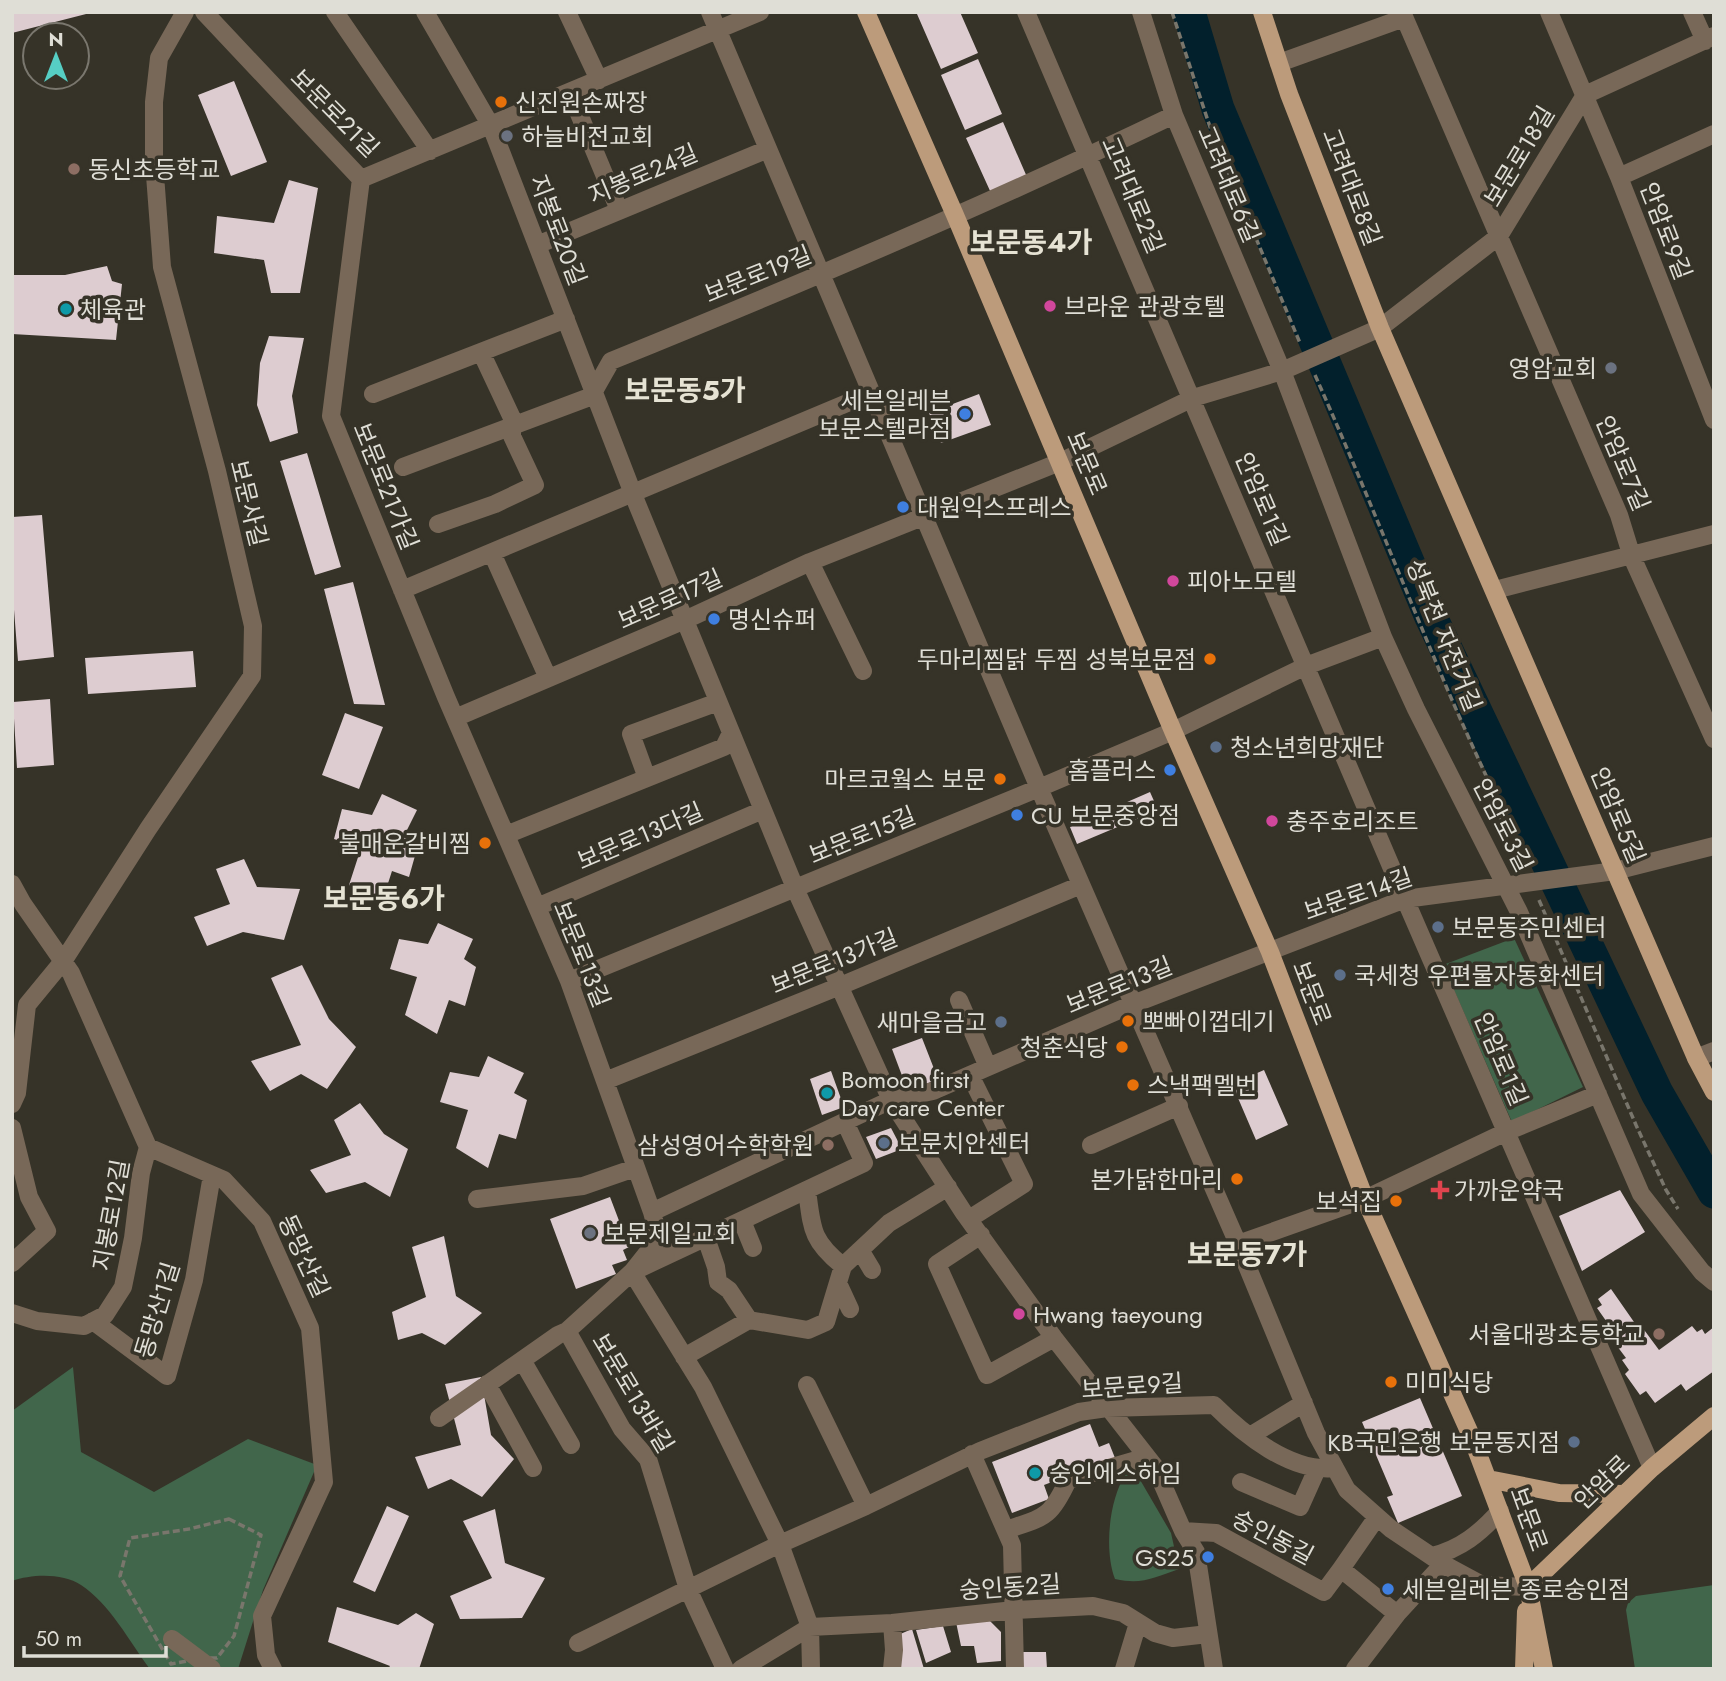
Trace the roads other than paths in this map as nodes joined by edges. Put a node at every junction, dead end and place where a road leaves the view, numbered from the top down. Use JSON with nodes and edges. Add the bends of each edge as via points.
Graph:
{"nodes":[{"id":1,"x":185,"y":12,"type":"edge"},
{"id":2,"x":204,"y":12,"type":"edge"},
{"id":3,"x":335,"y":12,"type":"edge"},
{"id":4,"x":425,"y":12,"type":"edge"},
{"id":5,"x":567,"y":12,"type":"edge"},
{"id":6,"x":710,"y":12,"type":"edge"},
{"id":7,"x":760,"y":12,"type":"edge"},
{"id":8,"x":866,"y":12,"type":"edge"},
{"id":9,"x":1026,"y":12,"type":"edge"},
{"id":10,"x":1141,"y":12,"type":"edge"},
{"id":11,"x":1262,"y":12,"type":"edge"},
{"id":12,"x":1549,"y":12,"type":"edge"},
{"id":13,"x":1692,"y":12,"type":"edge"},
{"id":14,"x":1403,"y":15,"type":"edge"},
{"id":15,"x":718,"y":30,"type":"junction"},
{"id":16,"x":1709,"y":38,"type":"edge"},
{"id":17,"x":1279,"y":63,"type":"junction"},
{"id":18,"x":599,"y":80,"type":"junction"},
{"id":19,"x":570,"y":92,"type":"junction"},
{"id":20,"x":1585,"y":95,"type":"junction"},
{"id":21,"x":1174,"y":115,"type":"junction"},
{"id":22,"x":491,"y":126,"type":"junction"},
{"id":23,"x":1714,"y":134,"type":"edge"},
{"id":24,"x":768,"y":149,"type":"junction"},
{"id":25,"x":430,"y":151,"type":"junction"},
{"id":26,"x":1089,"y":156,"type":"junction"},
{"id":27,"x":1619,"y":177,"type":"junction"},
{"id":28,"x":361,"y":179,"type":"junction"},
{"id":29,"x":619,"y":210,"type":"junction"},
{"id":30,"x":955,"y":215,"type":"junction"},
{"id":31,"x":1499,"y":236,"type":"junction"},
{"id":32,"x":537,"y":245,"type":"junction"},
{"id":33,"x":821,"y":275,"type":"junction"},
{"id":34,"x":566,"y":319,"type":"junction"},
{"id":35,"x":1380,"y":328,"type":"junction"},
{"id":36,"x":481,"y":352,"type":"junction"},
{"id":37,"x":1282,"y":371,"type":"junction"},
{"id":38,"x":594,"y":393,"type":"junction"},
{"id":39,"x":871,"y":393,"type":"junction"},
{"id":40,"x":373,"y":394,"type":"dead end"},
{"id":41,"x":1193,"y":398,"type":"junction"},
{"id":42,"x":1714,"y":420,"type":"edge"},
{"id":43,"x":512,"y":425,"type":"junction"},
{"id":44,"x":1060,"y":462,"type":"junction"},
{"id":45,"x":403,"y":467,"type":"dead end"},
{"id":46,"x":633,"y":494,"type":"junction"},
{"id":47,"x":924,"y":517,"type":"junction"},
{"id":48,"x":438,"y":524,"type":"dead end"},
{"id":49,"x":1714,"y":534,"type":"edge"},
{"id":50,"x":492,"y":552,"type":"junction"},
{"id":51,"x":1632,"y":557,"type":"junction"},
{"id":52,"x":810,"y":562,"type":"junction"},
{"id":53,"x":402,"y":590,"type":"junction"},
{"id":54,"x":1495,"y":590,"type":"junction"},
{"id":55,"x":685,"y":620,"type":"junction"},
{"id":56,"x":1383,"y":637,"type":"junction"},
{"id":57,"x":1306,"y":666,"type":"junction"},
{"id":58,"x":863,"y":671,"type":"dead end"},
{"id":59,"x":548,"y":678,"type":"junction"},
{"id":60,"x":719,"y":702,"type":"junction"},
{"id":61,"x":455,"y":718,"type":"junction"},
{"id":62,"x":1173,"y":731,"type":"junction"},
{"id":63,"x":731,"y":733,"type":"junction"},
{"id":64,"x":1714,"y":739,"type":"edge"},
{"id":65,"x":647,"y":778,"type":"junction"},
{"id":66,"x":1039,"y":788,"type":"junction"},
{"id":67,"x":763,"y":810,"type":"junction"},
{"id":68,"x":506,"y":835,"type":"junction"},
{"id":69,"x":1714,"y":846,"type":"edge"},
{"id":70,"x":1615,"y":871,"type":"junction"},
{"id":71,"x":12,"y":884,"type":"edge"},
{"id":72,"x":1081,"y":885,"type":"junction"},
{"id":73,"x":1505,"y":886,"type":"junction"},
{"id":74,"x":796,"y":888,"type":"junction"},
{"id":75,"x":1405,"y":899,"type":"junction"},
{"id":76,"x":18,"y":907,"type":"edge"},
{"id":77,"x":537,"y":908,"type":"junction"},
{"id":78,"x":1270,"y":952,"type":"junction"},
{"id":79,"x":64,"y":960,"type":"junction"},
{"id":80,"x":569,"y":981,"type":"junction"},
{"id":81,"x":840,"y":986,"type":"junction"},
{"id":82,"x":959,"y":1000,"type":"dead end"},
{"id":83,"x":1133,"y":1004,"type":"junction"},
{"id":84,"x":12,"y":1028,"type":"edge"},
{"id":85,"x":23,"y":1044,"type":"junction"},
{"id":86,"x":1714,"y":1051,"type":"edge"},
{"id":87,"x":1696,"y":1058,"type":"junction"},
{"id":88,"x":988,"y":1067,"type":"junction"},
{"id":89,"x":970,"y":1074,"type":"junction"},
{"id":90,"x":605,"y":1081,"type":"junction"},
{"id":91,"x":1714,"y":1092,"type":"edge"},
{"id":92,"x":1598,"y":1094,"type":"junction"},
{"id":93,"x":891,"y":1100,"type":"junction"},
{"id":94,"x":12,"y":1104,"type":"edge"},
{"id":95,"x":1179,"y":1106,"type":"junction"},
{"id":96,"x":845,"y":1122,"type":"junction"},
{"id":97,"x":12,"y":1128,"type":"edge"},
{"id":98,"x":1506,"y":1132,"type":"junction"},
{"id":99,"x":1091,"y":1145,"type":"dead end"},
{"id":100,"x":148,"y":1147,"type":"junction"},
{"id":101,"x":635,"y":1168,"type":"junction"},
{"id":102,"x":212,"y":1175,"type":"junction"},
{"id":103,"x":948,"y":1187,"type":"junction"},
{"id":104,"x":807,"y":1190,"type":"junction"},
{"id":105,"x":477,"y":1199,"type":"dead end"},
{"id":106,"x":1364,"y":1199,"type":"junction"},
{"id":107,"x":652,"y":1212,"type":"junction"},
{"id":108,"x":969,"y":1219,"type":"junction"},
{"id":109,"x":742,"y":1220,"type":"junction"},
{"id":110,"x":981,"y":1235,"type":"junction"},
{"id":111,"x":706,"y":1238,"type":"junction"},
{"id":112,"x":1238,"y":1244,"type":"junction"},
{"id":113,"x":753,"y":1248,"type":"dead end"},
{"id":114,"x":860,"y":1250,"type":"junction"},
{"id":115,"x":12,"y":1263,"type":"edge"},
{"id":116,"x":843,"y":1266,"type":"junction"},
{"id":117,"x":872,"y":1270,"type":"dead end"},
{"id":118,"x":632,"y":1272,"type":"junction"},
{"id":119,"x":1714,"y":1282,"type":"edge"},
{"id":120,"x":838,"y":1283,"type":"junction"},
{"id":121,"x":850,"y":1309,"type":"dead end"},
{"id":122,"x":12,"y":1313,"type":"edge"},
{"id":123,"x":749,"y":1320,"type":"junction"},
{"id":124,"x":93,"y":1321,"type":"junction"},
{"id":125,"x":567,"y":1331,"type":"junction"},
{"id":126,"x":1054,"y":1338,"type":"junction"},
{"id":127,"x":684,"y":1357,"type":"junction"},
{"id":128,"x":522,"y":1360,"type":"junction"},
{"id":129,"x":487,"y":1384,"type":"junction"},
{"id":130,"x":807,"y":1385,"type":"dead end"},
{"id":131,"x":1304,"y":1403,"type":"junction"},
{"id":132,"x":1107,"y":1408,"type":"junction"},
{"id":133,"x":1714,"y":1416,"type":"edge"},
{"id":134,"x":439,"y":1418,"type":"dead end"},
{"id":135,"x":1250,"y":1436,"type":"junction"},
{"id":136,"x":571,"y":1445,"type":"dead end"},
{"id":137,"x":972,"y":1454,"type":"junction"},
{"id":138,"x":1147,"y":1457,"type":"junction"},
{"id":139,"x":533,"y":1468,"type":"dead end"},
{"id":140,"x":1326,"y":1468,"type":"junction"},
{"id":141,"x":1652,"y":1468,"type":"junction"},
{"id":142,"x":1488,"y":1479,"type":"junction"},
{"id":143,"x":1241,"y":1482,"type":"dead end"},
{"id":144,"x":1624,"y":1494,"type":"junction"},
{"id":145,"x":866,"y":1506,"type":"junction"},
{"id":146,"x":1500,"y":1511,"type":"junction"},
{"id":147,"x":1377,"y":1517,"type":"junction"},
{"id":148,"x":1006,"y":1530,"type":"junction"},
{"id":149,"x":1183,"y":1531,"type":"junction"},
{"id":150,"x":780,"y":1544,"type":"junction"},
{"id":151,"x":1438,"y":1560,"type":"junction"},
{"id":152,"x":1341,"y":1569,"type":"junction"},
{"id":153,"x":1528,"y":1587,"type":"junction"},
{"id":154,"x":688,"y":1589,"type":"junction"},
{"id":155,"x":1014,"y":1610,"type":"junction"},
{"id":156,"x":1397,"y":1614,"type":"junction"},
{"id":157,"x":892,"y":1623,"type":"junction"},
{"id":158,"x":1138,"y":1623,"type":"junction"},
{"id":159,"x":810,"y":1627,"type":"junction"},
{"id":160,"x":1208,"y":1634,"type":"junction"},
{"id":161,"x":172,"y":1640,"type":"dead end"},
{"id":162,"x":578,"y":1643,"type":"dead end"},
{"id":163,"x":215,"y":1664,"type":"edge"},
{"id":164,"x":273,"y":1669,"type":"edge"},
{"id":165,"x":725,"y":1669,"type":"edge"},
{"id":166,"x":740,"y":1669,"type":"edge"},
{"id":167,"x":811,"y":1669,"type":"edge"},
{"id":168,"x":892,"y":1669,"type":"edge"},
{"id":169,"x":1015,"y":1669,"type":"edge"},
{"id":170,"x":1124,"y":1669,"type":"edge"},
{"id":171,"x":1214,"y":1669,"type":"edge"},
{"id":172,"x":1355,"y":1669,"type":"edge"},
{"id":173,"x":1524,"y":1669,"type":"edge"},
{"id":174,"x":1544,"y":1669,"type":"edge"}],
"edges":[{"from":1,"to":79,"type":"street","name":"보문사길","via":[[159,58],[155,102],[154,162],[162,267],[253,626],[252,676]]},
{"from":2,"to":28,"type":"street","name":"보문로21길"},
{"from":3,"to":25,"type":"street"},
{"from":4,"to":22,"type":"street","name":"지봉로20길"},
{"from":5,"to":18,"type":"street"},
{"from":6,"to":15,"type":"street"},
{"from":7,"to":15,"type":"street","name":"보문로21길"},
{"from":8,"to":30,"type":"main road","name":"보문로"},
{"from":9,"to":26,"type":"street","name":"고려대로2길"},
{"from":10,"to":21,"type":"street","name":"고려대로6길"},
{"from":11,"to":17,"type":"main road","name":"고려대로8길"},
{"from":12,"to":20,"type":"street","name":"안암로9길"},
{"from":13,"to":16,"type":"street"},
{"from":14,"to":17,"type":"street"},
{"from":14,"to":31,"type":"street","name":"안암로7길"},
{"from":15,"to":18,"type":"street","name":"보문로21길"},
{"from":15,"to":24,"type":"street"},
{"from":16,"to":20,"type":"street","name":"보문로18길"},
{"from":17,"to":35,"type":"main road","name":"고려대로8길"},
{"from":18,"to":19,"type":"street","name":"보문로21길"},
{"from":19,"to":22,"type":"street","name":"보문로21길"},
{"from":19,"to":29,"type":"street"},
{"from":20,"to":27,"type":"street","name":"안암로9길"},
{"from":20,"to":31,"type":"street","name":"보문로18길"},
{"from":21,"to":26,"type":"street"},
{"from":21,"to":37,"type":"street","name":"고려대로6길"},
{"from":22,"to":25,"type":"street","name":"보문로21길"},
{"from":22,"to":32,"type":"street","name":"지봉로20길"},
{"from":23,"to":27,"type":"street","name":"안암로9길"},
{"from":24,"to":29,"type":"street","name":"지봉로24길"},
{"from":24,"to":33,"type":"street"},
{"from":25,"to":28,"type":"street","name":"보문로21길"},
{"from":26,"to":30,"type":"street"},
{"from":26,"to":41,"type":"street","name":"고려대로2길"},
{"from":27,"to":42,"type":"street","name":"안암로9길"},
{"from":28,"to":53,"type":"street","name":"보문로21가길","via":[[331,416]]},
{"from":29,"to":32,"type":"street","name":"지봉로24길"},
{"from":30,"to":33,"type":"street","name":"보문로19길"},
{"from":30,"to":44,"type":"main road","name":"보문로"},
{"from":31,"to":35,"type":"street","name":"보문로18길"},
{"from":31,"to":51,"type":"street","name":"안암로7길","via":[[1619,515]]},
{"from":32,"to":34,"type":"street","name":"지봉로20길"},
{"from":33,"to":38,"type":"street","name":"보문로19길","via":[[611,361]]},
{"from":33,"to":39,"type":"street"},
{"from":34,"to":36,"type":"street","name":"지봉로20길"},
{"from":34,"to":38,"type":"street","name":"지봉로20길"},
{"from":35,"to":37,"type":"street","name":"보문로18길"},
{"from":35,"to":54,"type":"main road","name":"안암로5길"},
{"from":36,"to":40,"type":"street","name":"지봉로20길"},
{"from":36,"to":43,"type":"street"},
{"from":37,"to":41,"type":"street"},
{"from":37,"to":56,"type":"street","name":"안암로3길"},
{"from":38,"to":43,"type":"street"},
{"from":38,"to":46,"type":"street","name":"지봉로20길"},
{"from":39,"to":46,"type":"street"},
{"from":39,"to":47,"type":"street"},
{"from":41,"to":44,"type":"street"},
{"from":41,"to":57,"type":"street","name":"안암로1길"},
{"from":43,"to":45,"type":"street"},
{"from":43,"to":48,"type":"street","via":[[512,436],[535,485]]},
{"from":44,"to":47,"type":"street","name":"보문로17길"},
{"from":44,"to":62,"type":"main road","name":"보문로"},
{"from":46,"to":50,"type":"street"},
{"from":46,"to":55,"type":"street","name":"지봉로20길"},
{"from":47,"to":52,"type":"street","name":"보문로17길"},
{"from":47,"to":66,"type":"street"},
{"from":49,"to":51,"type":"street"},
{"from":50,"to":53,"type":"street"},
{"from":50,"to":59,"type":"street"},
{"from":51,"to":54,"type":"street"},
{"from":51,"to":64,"type":"street","name":"안암로7길"},
{"from":52,"to":55,"type":"street","name":"보문로17길"},
{"from":52,"to":58,"type":"street"},
{"from":53,"to":61,"type":"street","name":"보문로21가길"},
{"from":54,"to":70,"type":"main road","name":"안암로5길"},
{"from":55,"to":59,"type":"street","name":"보문로17길"},
{"from":55,"to":60,"type":"street"},
{"from":56,"to":57,"type":"street"},
{"from":56,"to":73,"type":"street","name":"안암로3길"},
{"from":57,"to":62,"type":"street"},
{"from":57,"to":75,"type":"street","name":"안암로1길"},
{"from":59,"to":61,"type":"street","name":"보문로17길"},
{"from":60,"to":63,"type":"street"},
{"from":60,"to":65,"type":"street","name":"보문로13다길","via":[[631,734]]},
{"from":61,"to":68,"type":"street","name":"보문로13길"},
{"from":62,"to":66,"type":"street","name":"보문로15길"},
{"from":62,"to":78,"type":"main road","name":"보문로"},
{"from":63,"to":65,"type":"street","name":"보문로13다길","via":[[724,747]]},
{"from":63,"to":67,"type":"street"},
{"from":65,"to":68,"type":"street","name":"보문로13다길"},
{"from":66,"to":72,"type":"street"},
{"from":66,"to":74,"type":"street","name":"보문로15길"},
{"from":67,"to":74,"type":"street"},
{"from":67,"to":77,"type":"street","name":"보문로13다길"},
{"from":68,"to":77,"type":"street","name":"보문로13길"},
{"from":69,"to":70,"type":"street"},
{"from":70,"to":73,"type":"street","name":"보문로14길"},
{"from":70,"to":87,"type":"main road","name":"안암로5길"},
{"from":71,"to":76,"type":"street"},
{"from":72,"to":81,"type":"street","name":"보문로13가길"},
{"from":72,"to":83,"type":"street"},
{"from":73,"to":75,"type":"street","name":"보문로14길"},
{"from":73,"to":92,"type":"street","name":"안암로3길"},
{"from":74,"to":80,"type":"street","name":"보문로15길"},
{"from":74,"to":81,"type":"street"},
{"from":75,"to":78,"type":"street","name":"보문로14길"},
{"from":75,"to":98,"type":"street","name":"안암로1길"},
{"from":76,"to":79,"type":"street"},
{"from":77,"to":80,"type":"street","name":"보문로13길"},
{"from":78,"to":83,"type":"street","name":"보문로13길"},
{"from":78,"to":106,"type":"main road","name":"보문로"},
{"from":79,"to":85,"type":"street","via":[[27,1005]]},
{"from":79,"to":100,"type":"street"},
{"from":80,"to":90,"type":"street","name":"보문로13길"},
{"from":81,"to":90,"type":"street","name":"보문로13가길"},
{"from":81,"to":93,"type":"street"},
{"from":82,"to":88,"type":"street"},
{"from":83,"to":88,"type":"street","name":"보문로13길"},
{"from":83,"to":95,"type":"street"},
{"from":84,"to":85,"type":"street"},
{"from":85,"to":94,"type":"street"},
{"from":86,"to":87,"type":"street"},
{"from":87,"to":91,"type":"main road","name":"안암로5길"},
{"from":88,"to":89,"type":"street","name":"보문로13길"},
{"from":89,"to":93,"type":"street","name":"보문로13길","via":[[933,1091]]},
{"from":89,"to":108,"type":"street","via":[[1024,1184]]},
{"from":90,"to":101,"type":"street","name":"보문로13길"},
{"from":92,"to":98,"type":"street"},
{"from":92,"to":119,"type":"street","name":"안암로3길","via":[[1641,1194]]},
{"from":93,"to":96,"type":"street","name":"보문로13길"},
{"from":93,"to":103,"type":"street"},
{"from":95,"to":99,"type":"street"},
{"from":95,"to":112,"type":"street"},
{"from":96,"to":104,"type":"street","name":"보문로13길","via":[[864,1163]]},
{"from":96,"to":107,"type":"street","name":"보문로13길"},
{"from":97,"to":115,"type":"street","via":[[29,1196],[47,1231]]},
{"from":98,"to":106,"type":"street"},
{"from":98,"to":141,"type":"street","name":"안암로1길"},
{"from":100,"to":102,"type":"street","name":"동망산길"},
{"from":100,"to":124,"type":"street","name":"지봉로12길","via":[[123,1287],[104,1315]]},
{"from":101,"to":105,"type":"street","via":[[583,1186]]},
{"from":101,"to":107,"type":"street","name":"보문로13길"},
{"from":102,"to":124,"type":"street","name":"동망산1길","via":[[194,1280],[167,1376]]},
{"from":102,"to":164,"type":"street","name":"동망산길","via":[[224,1181],[262,1220],[310,1328],[324,1482],[262,1616],[266,1655]]},
{"from":103,"to":108,"type":"street"},
{"from":103,"to":114,"type":"street","via":[[889,1223]]},
{"from":104,"to":109,"type":"street","name":"보문로13길"},
{"from":104,"to":116,"type":"street","via":[[812,1231]]},
{"from":106,"to":112,"type":"street"},
{"from":106,"to":142,"type":"main road","name":"보문로"},
{"from":107,"to":118,"type":"street","name":"보문로13길","via":[[659,1238]]},
{"from":108,"to":110,"type":"street"},
{"from":109,"to":111,"type":"street","name":"보문로13길"},
{"from":109,"to":113,"type":"street"},
{"from":110,"to":126,"type":"street"},
{"from":110,"to":126,"type":"street","via":[[937,1264],[987,1375]]},
{"from":111,"to":118,"type":"street","name":"보문로13길"},
{"from":111,"to":123,"type":"street","via":[[718,1282]]},
{"from":112,"to":131,"type":"street"},
{"from":114,"to":116,"type":"street"},
{"from":114,"to":117,"type":"street"},
{"from":116,"to":120,"type":"street"},
{"from":118,"to":125,"type":"street","name":"보문로13길"},
{"from":118,"to":127,"type":"street"},
{"from":120,"to":121,"type":"street"},
{"from":120,"to":123,"type":"street","via":[[826,1322],[808,1330]]},
{"from":122,"to":124,"type":"street","via":[[84,1326]]},
{"from":123,"to":127,"type":"street"},
{"from":125,"to":128,"type":"street","name":"보문로13바길"},
{"from":125,"to":154,"type":"street","name":"보문로13바길","via":[[622,1429],[649,1459]]},
{"from":126,"to":132,"type":"street"},
{"from":127,"to":150,"type":"street"},
{"from":128,"to":129,"type":"street","name":"보문로13바길"},
{"from":128,"to":136,"type":"street"},
{"from":129,"to":134,"type":"street","name":"보문로13바길"},
{"from":129,"to":139,"type":"street"},
{"from":130,"to":145,"type":"street"},
{"from":131,"to":135,"type":"street"},
{"from":131,"to":140,"type":"street"},
{"from":132,"to":135,"type":"street","name":"보문로9길","via":[[1214,1405]]},
{"from":132,"to":137,"type":"street","name":"보문로9길","via":[[1079,1412]]},
{"from":132,"to":138,"type":"street"},
{"from":133,"to":141,"type":"main road","name":"안암로"},
{"from":135,"to":140,"type":"street","name":"보문로9길","via":[[1262,1446]]},
{"from":137,"to":145,"type":"street","name":"보문로9길"},
{"from":137,"to":148,"type":"street"},
{"from":138,"to":148,"type":"street","via":[[1068,1480],[1045,1517]]},
{"from":138,"to":149,"type":"street"},
{"from":140,"to":143,"type":"street","via":[[1300,1507]]},
{"from":140,"to":147,"type":"street"},
{"from":141,"to":144,"type":"main road","name":"안암로"},
{"from":142,"to":144,"type":"main road","via":[[1559,1493]]},
{"from":142,"to":146,"type":"main road","name":"보문로"},
{"from":144,"to":153,"type":"main road","name":"안암로"},
{"from":145,"to":150,"type":"street","name":"보문로9길"},
{"from":146,"to":151,"type":"street","via":[[1474,1537]]},
{"from":146,"to":153,"type":"main road","name":"보문로"},
{"from":147,"to":151,"type":"street"},
{"from":147,"to":152,"type":"street"},
{"from":148,"to":155,"type":"street","via":[[1012,1545]]},
{"from":149,"to":152,"type":"street","name":"숭인동길","via":[[1216,1533],[1324,1592]]},
{"from":149,"to":160,"type":"street","via":[[1196,1552]]},
{"from":150,"to":154,"type":"street","name":"보문로9길"},
{"from":150,"to":159,"type":"street"},
{"from":151,"to":153,"type":"street","via":[[1482,1585]]},
{"from":151,"to":156,"type":"street"},
{"from":152,"to":156,"type":"street","name":"숭인동길"},
{"from":153,"to":173,"type":"main road","name":"보문로"},
{"from":153,"to":174,"type":"main road","name":"보문로"},
{"from":154,"to":162,"type":"street","name":"보문로9길"},
{"from":154,"to":165,"type":"street"},
{"from":155,"to":157,"type":"street","name":"숭인동2길"},
{"from":155,"to":158,"type":"street","name":"숭인동2길","via":[[1093,1606],[1123,1613]]},
{"from":155,"to":169,"type":"street"},
{"from":156,"to":172,"type":"street"},
{"from":157,"to":159,"type":"street","name":"숭인동2길"},
{"from":157,"to":168,"type":"street"},
{"from":158,"to":160,"type":"street","name":"숭인동2길","via":[[1173,1638]]},
{"from":158,"to":170,"type":"street"},
{"from":159,"to":166,"type":"street","name":"숭인동2길"},
{"from":159,"to":167,"type":"street"},
{"from":160,"to":171,"type":"street"},
{"from":161,"to":163,"type":"street"}]}
